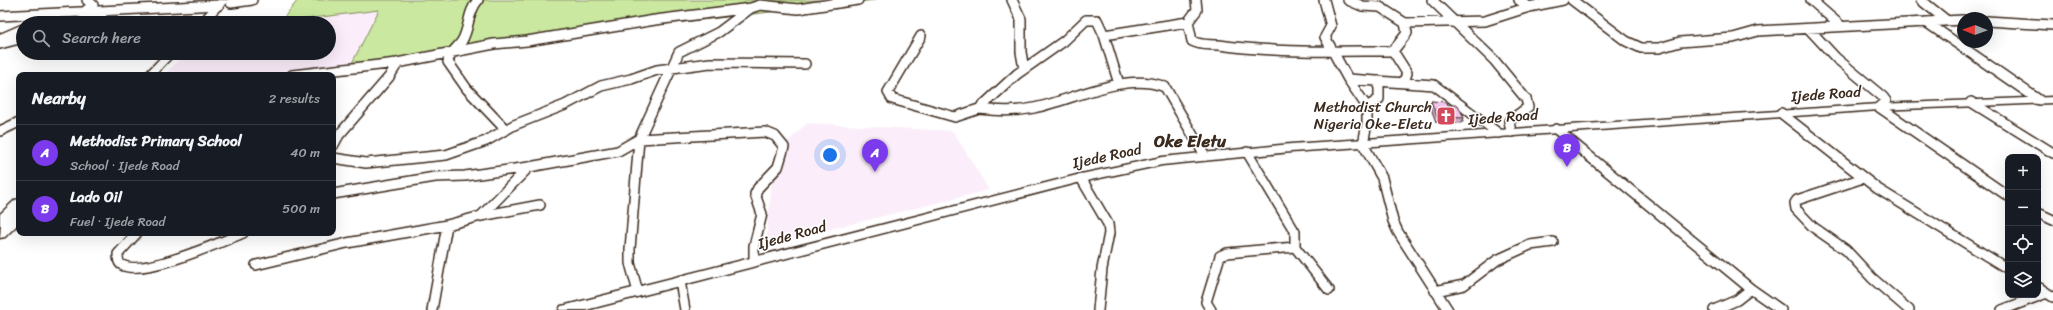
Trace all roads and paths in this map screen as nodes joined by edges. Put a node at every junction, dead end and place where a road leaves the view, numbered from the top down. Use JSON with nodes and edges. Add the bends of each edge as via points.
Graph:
{"nodes":[{"id":1,"x":87,"y":0,"type":"edge"},
{"id":2,"x":252,"y":0,"type":"edge"},
{"id":3,"x":478,"y":0,"type":"edge"},
{"id":4,"x":858,"y":0,"type":"edge"},
{"id":5,"x":1012,"y":0,"type":"edge"},
{"id":6,"x":1196,"y":0,"type":"edge"},
{"id":7,"x":1324,"y":0,"type":"edge"},
{"id":8,"x":1348,"y":0,"type":"edge"},
{"id":9,"x":1432,"y":0,"type":"edge"},
{"id":10,"x":1519,"y":0,"type":"edge"},
{"id":11,"x":1563,"y":0,"type":"edge"},
{"id":12,"x":1572,"y":0,"type":"edge"},
{"id":13,"x":1811,"y":0,"type":"edge"},
{"id":14,"x":1921,"y":0,"type":"edge"},
{"id":15,"x":227,"y":2,"type":"edge"},
{"id":16,"x":763,"y":2,"type":"edge"},
{"id":17,"x":1529,"y":7,"type":"junction"},
{"id":18,"x":751,"y":8,"type":"junction"},
{"id":19,"x":110,"y":10,"type":"junction"},
{"id":20,"x":84,"y":11,"type":"junction"},
{"id":21,"x":57,"y":14,"type":"junction"},
{"id":22,"x":0,"y":16,"type":"edge"},
{"id":23,"x":52,"y":16,"type":"edge"},
{"id":24,"x":95,"y":16,"type":"edge"},
{"id":25,"x":210,"y":16,"type":"edge"},
{"id":26,"x":216,"y":16,"type":"edge"},
{"id":27,"x":1946,"y":20,"type":"junction"},
{"id":28,"x":1957,"y":20,"type":"edge"},
{"id":29,"x":1454,"y":21,"type":"junction"},
{"id":30,"x":1993,"y":21,"type":"edge"},
{"id":31,"x":1188,"y":22,"type":"junction"},
{"id":32,"x":1926,"y":22,"type":"junction"},
{"id":33,"x":1405,"y":23,"type":"junction"},
{"id":34,"x":2053,"y":25,"type":"edge"},
{"id":35,"x":1842,"y":26,"type":"junction"},
{"id":36,"x":1808,"y":29,"type":"junction"},
{"id":37,"x":16,"y":32,"type":"edge"},
{"id":38,"x":1104,"y":35,"type":"junction"},
{"id":39,"x":921,"y":36,"type":"dead end"},
{"id":40,"x":0,"y":39,"type":"edge"},
{"id":41,"x":16,"y":40,"type":"edge"},
{"id":42,"x":0,"y":44,"type":"edge"},
{"id":43,"x":1331,"y":50,"type":"junction"},
{"id":44,"x":454,"y":51,"type":"junction"},
{"id":45,"x":1393,"y":51,"type":"junction"},
{"id":46,"x":164,"y":60,"type":"edge"},
{"id":47,"x":174,"y":60,"type":"edge"},
{"id":48,"x":398,"y":63,"type":"junction"},
{"id":49,"x":805,"y":64,"type":"dead end"},
{"id":50,"x":671,"y":67,"type":"junction"},
{"id":51,"x":1024,"y":69,"type":"junction"},
{"id":52,"x":152,"y":72,"type":"edge"},
{"id":53,"x":162,"y":72,"type":"edge"},
{"id":54,"x":315,"y":72,"type":"edge"},
{"id":55,"x":1348,"y":79,"type":"junction"},
{"id":56,"x":1380,"y":81,"type":"junction"},
{"id":57,"x":1404,"y":82,"type":"junction"},
{"id":58,"x":1119,"y":84,"type":"junction"},
{"id":59,"x":2039,"y":100,"type":"junction"},
{"id":60,"x":2053,"y":100,"type":"edge"},
{"id":61,"x":1971,"y":102,"type":"junction"},
{"id":62,"x":1367,"y":107,"type":"junction"},
{"id":63,"x":1879,"y":107,"type":"junction"},
{"id":64,"x":979,"y":109,"type":"junction"},
{"id":65,"x":1780,"y":113,"type":"junction"},
{"id":66,"x":16,"y":123,"type":"edge"},
{"id":67,"x":1556,"y":129,"type":"junction"},
{"id":68,"x":506,"y":130,"type":"junction"},
{"id":69,"x":0,"y":131,"type":"edge"},
{"id":70,"x":1511,"y":132,"type":"junction"},
{"id":71,"x":1498,"y":133,"type":"junction"},
{"id":72,"x":639,"y":139,"type":"junction"},
{"id":73,"x":336,"y":140,"type":"edge"},
{"id":74,"x":1363,"y":144,"type":"junction"},
{"id":75,"x":1247,"y":152,"type":"junction"},
{"id":76,"x":2053,"y":153,"type":"edge"},
{"id":77,"x":1204,"y":156,"type":"junction"},
{"id":78,"x":336,"y":158,"type":"edge"},
{"id":79,"x":529,"y":166,"type":"junction"},
{"id":80,"x":1081,"y":178,"type":"junction"},
{"id":81,"x":1863,"y":178,"type":"junction"},
{"id":82,"x":336,"y":193,"type":"edge"},
{"id":83,"x":2005,"y":194,"type":"edge"},
{"id":84,"x":540,"y":205,"type":"dead end"},
{"id":85,"x":16,"y":206,"type":"edge"},
{"id":86,"x":2041,"y":214,"type":"edge"},
{"id":87,"x":481,"y":216,"type":"junction"},
{"id":88,"x":16,"y":218,"type":"edge"},
{"id":89,"x":2053,"y":220,"type":"edge"},
{"id":90,"x":0,"y":222,"type":"edge"},
{"id":91,"x":447,"y":225,"type":"junction"},
{"id":92,"x":0,"y":234,"type":"edge"},
{"id":93,"x":134,"y":236,"type":"edge"},
{"id":94,"x":237,"y":236,"type":"edge"},
{"id":95,"x":1553,"y":242,"type":"dead end"},
{"id":96,"x":1295,"y":247,"type":"junction"},
{"id":97,"x":754,"y":262,"type":"junction"},
{"id":98,"x":256,"y":265,"type":"dead end"},
{"id":99,"x":2005,"y":267,"type":"edge"},
{"id":100,"x":680,"y":281,"type":"junction"},
{"id":101,"x":1751,"y":288,"type":"junction"},
{"id":102,"x":1329,"y":290,"type":"dead end"},
{"id":103,"x":1435,"y":291,"type":"junction"},
{"id":104,"x":638,"y":292,"type":"junction"},
{"id":105,"x":2046,"y":292,"type":"edge"},
{"id":106,"x":432,"y":310,"type":"edge"},
{"id":107,"x":566,"y":310,"type":"edge"},
{"id":108,"x":685,"y":310,"type":"edge"},
{"id":109,"x":1098,"y":310,"type":"edge"},
{"id":110,"x":1211,"y":310,"type":"edge"},
{"id":111,"x":1448,"y":310,"type":"edge"},
{"id":112,"x":1714,"y":310,"type":"edge"},
{"id":113,"x":1781,"y":310,"type":"edge"},
{"id":114,"x":1909,"y":310,"type":"edge"},
{"id":115,"x":2002,"y":310,"type":"edge"}],
"edges":[{"from":1,"to":20,"type":"street","via":[[93,5]]},
{"from":2,"to":15,"type":"street"},
{"from":3,"to":44,"type":"street","via":[[470,10],[462,41]]},
{"from":4,"to":16,"type":"street","via":[[798,9],[778,8]]},
{"from":5,"to":51,"type":"street","via":[[1021,19]]},
{"from":6,"to":31,"type":"street","via":[[1197,10]]},
{"from":7,"to":43,"type":"street","via":[[1331,26],[1325,37]]},
{"from":8,"to":33,"type":"street","via":[[1362,6],[1380,7]]},
{"from":9,"to":29,"type":"street"},
{"from":10,"to":17,"type":"street"},
{"from":11,"to":17,"type":"street"},
{"from":12,"to":36,"type":"street","via":[[1626,41],[1641,48],[1733,38],[1758,32]]},
{"from":13,"to":35,"type":"street"},
{"from":14,"to":27,"type":"street"},
{"from":15,"to":19,"type":"street"},
{"from":15,"to":25,"type":"main road"},
{"from":15,"to":26,"type":"main road"},
{"from":16,"to":18,"type":"street"},
{"from":17,"to":29,"type":"street","via":[[1485,21]]},
{"from":18,"to":44,"type":"street"},
{"from":18,"to":50,"type":"street","via":[[719,32],[679,52]]},
{"from":19,"to":20,"type":"street"},
{"from":19,"to":24,"type":"street"},
{"from":20,"to":21,"type":"street"},
{"from":21,"to":22,"type":"street"},
{"from":21,"to":23,"type":"street"},
{"from":27,"to":28,"type":"street"},
{"from":27,"to":32,"type":"street"},
{"from":29,"to":33,"type":"street"},
{"from":29,"to":70,"type":"street","via":[[1494,60],[1528,104],[1528,107],[1509,121]]},
{"from":30,"to":34,"type":"street"},
{"from":31,"to":38,"type":"street"},
{"from":31,"to":43,"type":"street","via":[[1192,42],[1199,45],[1249,50]]},
{"from":32,"to":35,"type":"street"},
{"from":32,"to":59,"type":"street"},
{"from":33,"to":45,"type":"street","via":[[1408,33]]},
{"from":35,"to":36,"type":"street"},
{"from":36,"to":63,"type":"street","via":[[1836,58],[1883,97],[1886,101]]},
{"from":37,"to":40,"type":"street"},
{"from":38,"to":51,"type":"street","via":[[1097,20],[1086,20],[1064,41]]},
{"from":38,"to":58,"type":"street"},
{"from":39,"to":64,"type":"street","via":[[888,92],[889,96],[955,117]]},
{"from":41,"to":42,"type":"street"},
{"from":43,"to":45,"type":"street"},
{"from":43,"to":55,"type":"street"},
{"from":44,"to":48,"type":"street"},
{"from":44,"to":68,"type":"street","via":[[448,62],[467,89]]},
{"from":45,"to":57,"type":"street","via":[[1407,73]]},
{"from":46,"to":52,"type":"main road"},
{"from":47,"to":53,"type":"main road"},
{"from":48,"to":54,"type":"street"},
{"from":48,"to":73,"type":"street"},
{"from":49,"to":50,"type":"street","via":[[710,63]]},
{"from":50,"to":68,"type":"street","via":[[601,86],[565,105]]},
{"from":50,"to":72,"type":"street"},
{"from":51,"to":64,"type":"street"},
{"from":55,"to":56,"type":"street"},
{"from":55,"to":62,"type":"street"},
{"from":56,"to":57,"type":"street"},
{"from":56,"to":62,"type":"street","via":[[1379,99]]},
{"from":57,"to":71,"type":"street","via":[[1424,83],[1439,88]]},
{"from":58,"to":64,"type":"street","via":[[1035,107],[998,111]]},
{"from":58,"to":77,"type":"street","via":[[1156,83],[1165,87]]},
{"from":59,"to":60,"type":"main road","name":"Ijede Road"},
{"from":59,"to":61,"type":"main road","name":"Ijede Road"},
{"from":61,"to":63,"type":"main road","name":"Ijede Road"},
{"from":61,"to":76,"type":"street"},
{"from":62,"to":74,"type":"street"},
{"from":63,"to":65,"type":"main road","name":"Ijede Road"},
{"from":63,"to":83,"type":"street"},
{"from":65,"to":67,"type":"main road","name":"Ijede Road"},
{"from":65,"to":81,"type":"street"},
{"from":66,"to":69,"type":"street"},
{"from":67,"to":70,"type":"main road","name":"Ijede Road"},
{"from":67,"to":101,"type":"street"},
{"from":68,"to":78,"type":"street","via":[[471,147],[436,157],[366,163]]},
{"from":70,"to":71,"type":"main road","name":"Ijede Road"},
{"from":71,"to":74,"type":"main road","name":"Ijede Road"},
{"from":72,"to":79,"type":"street","via":[[618,151]]},
{"from":72,"to":97,"type":"street","via":[[766,132],[780,142],[784,147],[778,167],[755,194],[762,214],[754,246]]},
{"from":72,"to":104,"type":"street","via":[[630,249],[630,263]]},
{"from":74,"to":75,"type":"main road","name":"Ijede Road"},
{"from":74,"to":103,"type":"street","via":[[1382,178],[1398,232]]},
{"from":75,"to":77,"type":"main road","name":"Ijede Road"},
{"from":75,"to":96,"type":"street","via":[[1295,232]]},
{"from":77,"to":80,"type":"main road","name":"Ijede Road","via":[[1147,164]]},
{"from":79,"to":82,"type":"street","via":[[465,176],[435,176]]},
{"from":79,"to":87,"type":"street"},
{"from":80,"to":97,"type":"main road","name":"Ijede Road"},
{"from":80,"to":109,"type":"street","via":[[1108,224],[1109,233]]},
{"from":81,"to":99,"type":"street","via":[[1892,199]]},
{"from":81,"to":114,"type":"street","via":[[1797,200],[1796,209],[1813,228],[1849,254]]},
{"from":84,"to":87,"type":"street"},
{"from":85,"to":90,"type":"main road"},
{"from":86,"to":89,"type":"street"},
{"from":87,"to":91,"type":"street"},
{"from":88,"to":92,"type":"main road"},
{"from":91,"to":98,"type":"street","via":[[347,243]]},
{"from":91,"to":106,"type":"street"},
{"from":93,"to":94,"type":"street","via":[[118,254],[118,260],[128,268],[153,266],[187,256]]},
{"from":95,"to":103,"type":"street","via":[[1530,245],[1497,260],[1464,285]]},
{"from":96,"to":102,"type":"street"},
{"from":96,"to":110,"type":"street","via":[[1227,253],[1220,256],[1206,302]]},
{"from":97,"to":100,"type":"main road","name":"Ijede Road"},
{"from":100,"to":104,"type":"main road","name":"Ijede Road"},
{"from":100,"to":108,"type":"street"},
{"from":101,"to":112,"type":"street","via":[[1737,300]]},
{"from":101,"to":113,"type":"street"},
{"from":103,"to":111,"type":"street"},
{"from":104,"to":107,"type":"main road","name":"Ijede Road"},
{"from":105,"to":115,"type":"street"}]}
